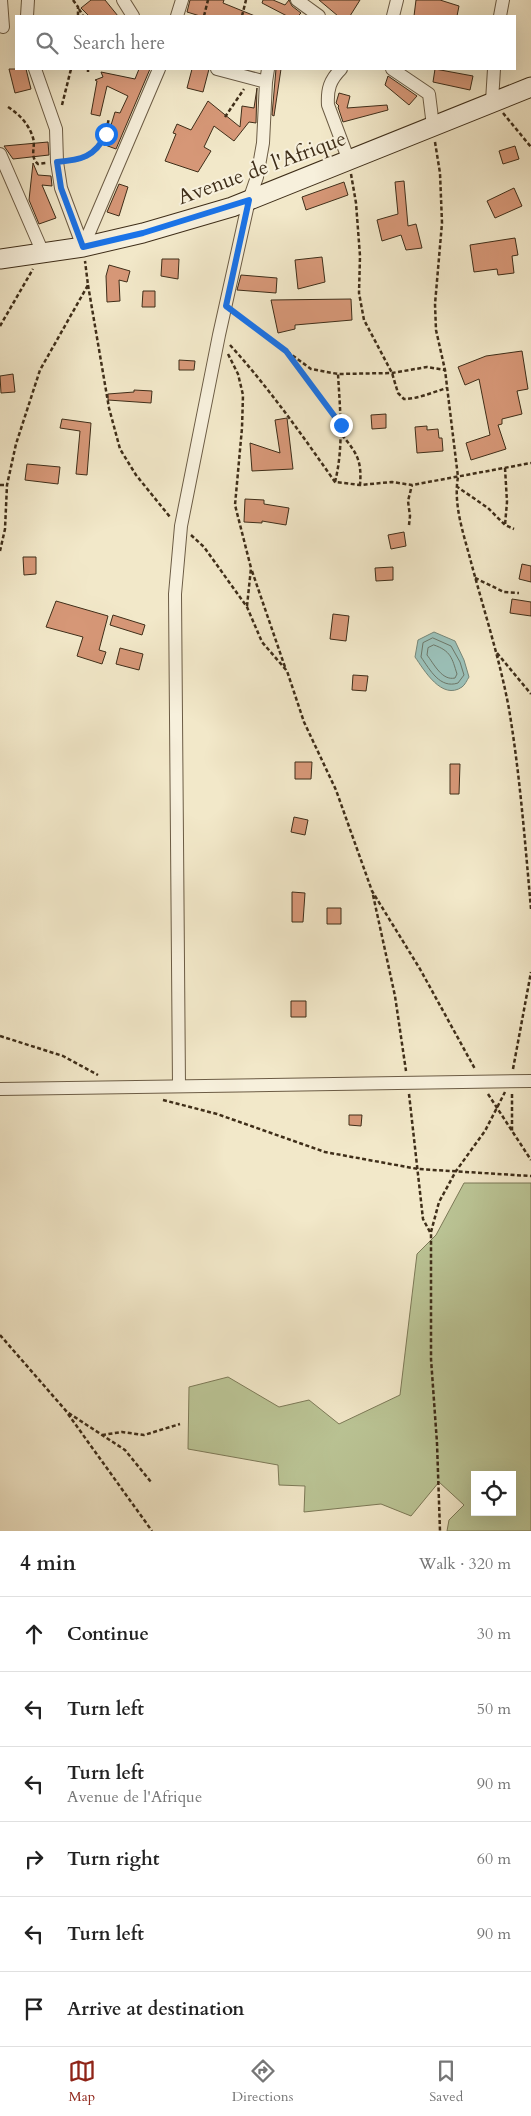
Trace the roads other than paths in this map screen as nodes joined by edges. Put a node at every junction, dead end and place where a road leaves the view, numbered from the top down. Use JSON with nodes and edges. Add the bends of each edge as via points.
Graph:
{"nodes":[{"id":1,"x":2,"y":0,"type":"edge"},
{"id":2,"x":28,"y":0,"type":"edge"},
{"id":3,"x":124,"y":0,"type":"edge"},
{"id":4,"x":182,"y":0,"type":"edge"},
{"id":5,"x":297,"y":0,"type":"edge"},
{"id":6,"x":397,"y":0,"type":"edge"},
{"id":7,"x":503,"y":0,"type":"edge"},
{"id":8,"x":27,"y":15,"type":"edge"},
{"id":9,"x":133,"y":15,"type":"edge"},
{"id":10,"x":178,"y":15,"type":"edge"},
{"id":11,"x":318,"y":15,"type":"edge"},
{"id":12,"x":393,"y":15,"type":"edge"},
{"id":13,"x":500,"y":15,"type":"edge"},
{"id":14,"x":3,"y":27,"type":"dead end"},
{"id":15,"x":35,"y":70,"type":"edge"},
{"id":16,"x":159,"y":70,"type":"edge"},
{"id":17,"x":220,"y":70,"type":"edge"},
{"id":18,"x":268,"y":70,"type":"edge"},
{"id":19,"x":340,"y":70,"type":"edge"},
{"id":20,"x":393,"y":70,"type":"edge"},
{"id":21,"x":494,"y":70,"type":"edge"},
{"id":22,"x":266,"y":82,"type":"junction"},
{"id":23,"x":531,"y":87,"type":"edge"},
{"id":24,"x":492,"y":101,"type":"junction"},
{"id":25,"x":433,"y":126,"type":"junction"},
{"id":26,"x":0,"y":154,"type":"edge"},
{"id":27,"x":349,"y":160,"type":"junction"},
{"id":28,"x":249,"y":200,"type":"junction"},
{"id":29,"x":83,"y":247,"type":"junction"},
{"id":30,"x":43,"y":253,"type":"junction"},
{"id":31,"x":0,"y":258,"type":"edge"},
{"id":32,"x":531,"y":1081,"type":"edge"},
{"id":33,"x":179,"y":1086,"type":"junction"},
{"id":34,"x":0,"y":1089,"type":"edge"}],
"edges":[{"from":1,"to":14,"type":"street"},
{"from":2,"to":8,"type":"street"},
{"from":3,"to":9,"type":"street"},
{"from":4,"to":10,"type":"street"},
{"from":5,"to":11,"type":"street"},
{"from":6,"to":12,"type":"street"},
{"from":7,"to":13,"type":"street"},
{"from":15,"to":29,"type":"street","via":[[56,129],[61,188]]},
{"from":16,"to":29,"type":"street"},
{"from":17,"to":22,"type":"street"},
{"from":18,"to":22,"type":"street"},
{"from":19,"to":27,"type":"street","via":[[329,84],[327,96]]},
{"from":20,"to":25,"type":"street","via":[[429,94]]},
{"from":21,"to":24,"type":"street"},
{"from":22,"to":28,"type":"street","via":[[263,143]]},
{"from":23,"to":24,"type":"main road","name":"Avenue de l'Afrique"},
{"from":24,"to":25,"type":"main road","name":"Avenue de l'Afrique"},
{"from":25,"to":27,"type":"main road","name":"Avenue de l'Afrique"},
{"from":26,"to":30,"type":"street"},
{"from":27,"to":28,"type":"main road","name":"Avenue de l'Afrique"},
{"from":28,"to":29,"type":"main road","name":"Avenue de l'Afrique","via":[[143,233]]},
{"from":28,"to":33,"type":"street","via":[[181,526],[175,594]]},
{"from":29,"to":30,"type":"main road","name":"Avenue de l'Afrique"},
{"from":30,"to":31,"type":"main road","name":"Avenue de l'Afrique"},
{"from":32,"to":33,"type":"street"},
{"from":33,"to":34,"type":"street"}]}
